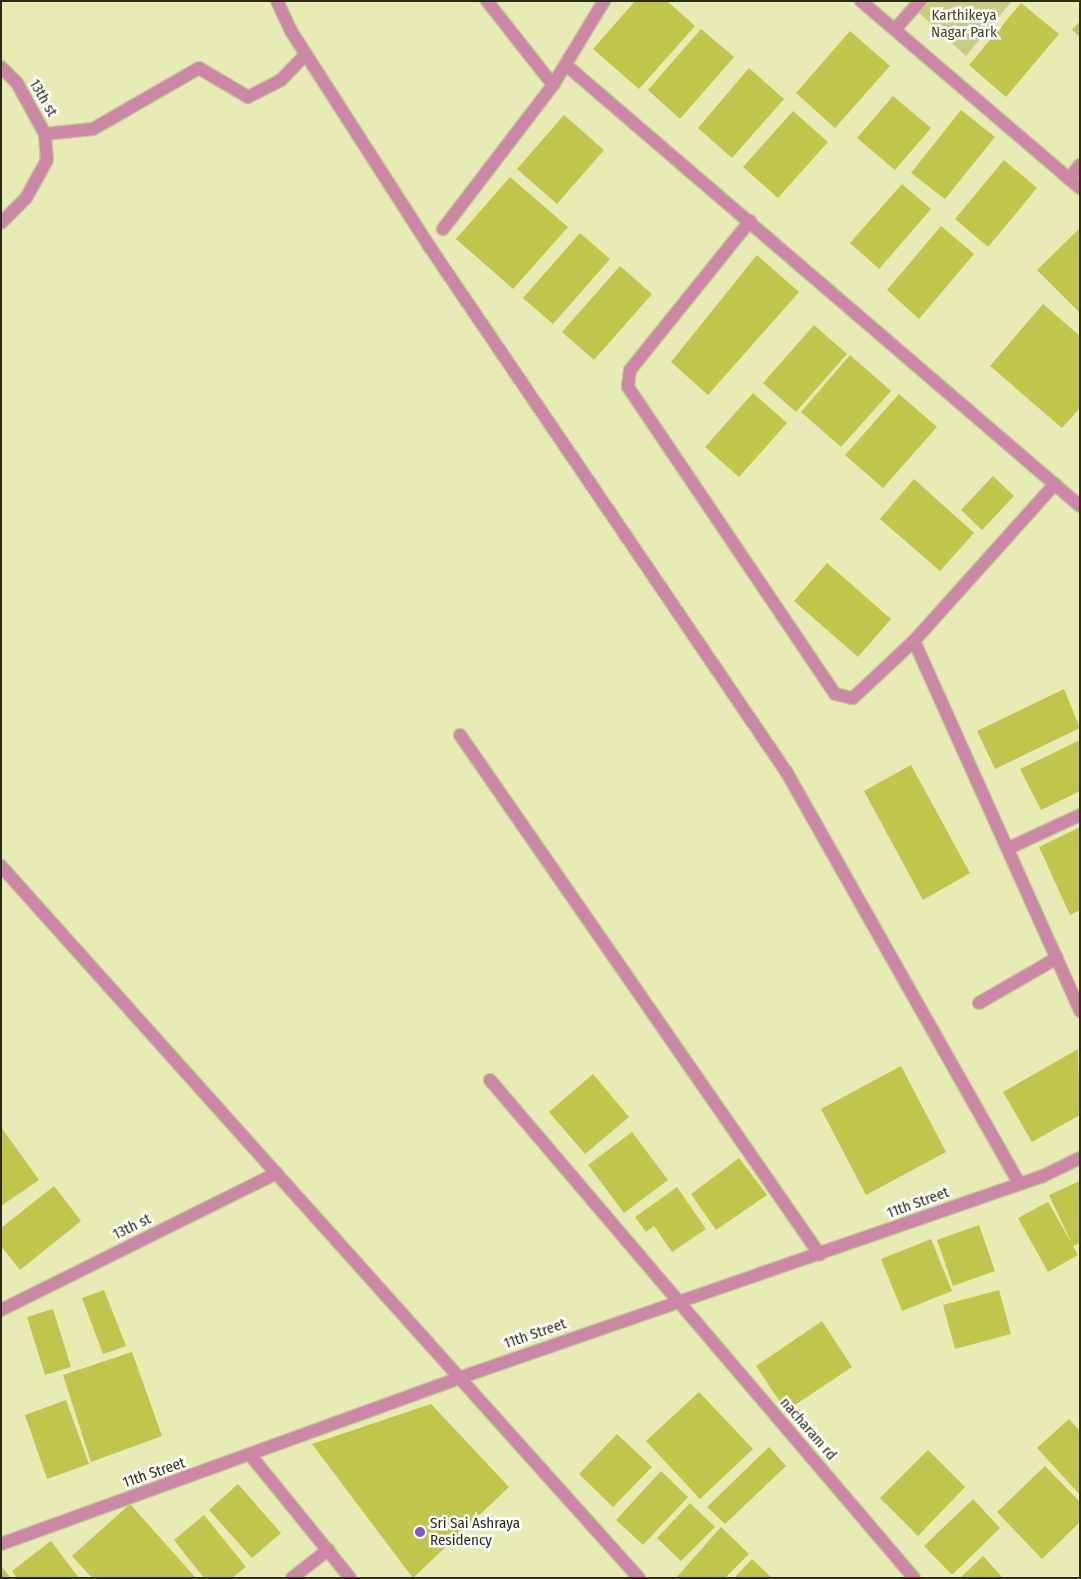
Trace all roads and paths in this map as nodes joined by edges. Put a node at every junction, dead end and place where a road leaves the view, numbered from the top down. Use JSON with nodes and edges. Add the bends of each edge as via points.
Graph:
{"nodes":[{"id":1,"x":277,"y":1,"type":"edge"},
{"id":2,"x":487,"y":1,"type":"edge"},
{"id":3,"x":604,"y":1,"type":"edge"},
{"id":4,"x":862,"y":1,"type":"edge"},
{"id":5,"x":920,"y":1,"type":"edge"},
{"id":6,"x":895,"y":29,"type":"junction"},
{"id":7,"x":306,"y":54,"type":"junction"},
{"id":8,"x":566,"y":65,"type":"junction"},
{"id":9,"x":1,"y":68,"type":"edge"},
{"id":10,"x":553,"y":85,"type":"junction"},
{"id":11,"x":45,"y":134,"type":"junction"},
{"id":12,"x":1080,"y":165,"type":"edge"},
{"id":13,"x":1069,"y":179,"type":"junction"},
{"id":14,"x":1080,"y":188,"type":"edge"},
{"id":15,"x":750,"y":221,"type":"junction"},
{"id":16,"x":1,"y":223,"type":"edge"},
{"id":17,"x":442,"y":229,"type":"dead end"},
{"id":18,"x":1055,"y":484,"type":"junction"},
{"id":19,"x":1080,"y":506,"type":"edge"},
{"id":20,"x":914,"y":641,"type":"junction"},
{"id":21,"x":460,"y":735,"type":"dead end"},
{"id":22,"x":1080,"y":816,"type":"edge"},
{"id":23,"x":1009,"y":848,"type":"junction"},
{"id":24,"x":1,"y":866,"type":"edge"},
{"id":25,"x":1057,"y":958,"type":"junction"},
{"id":26,"x":979,"y":1003,"type":"dead end"},
{"id":27,"x":1080,"y":1011,"type":"edge"},
{"id":28,"x":490,"y":1080,"type":"dead end"},
{"id":29,"x":1080,"y":1158,"type":"edge"},
{"id":30,"x":277,"y":1173,"type":"junction"},
{"id":31,"x":1020,"y":1184,"type":"junction"},
{"id":32,"x":820,"y":1256,"type":"junction"},
{"id":33,"x":678,"y":1302,"type":"junction"},
{"id":34,"x":1,"y":1310,"type":"edge"},
{"id":35,"x":459,"y":1378,"type":"junction"},
{"id":36,"x":251,"y":1456,"type":"junction"},
{"id":37,"x":1,"y":1544,"type":"edge"},
{"id":38,"x":328,"y":1550,"type":"junction"},
{"id":39,"x":292,"y":1578,"type":"edge"},
{"id":40,"x":350,"y":1578,"type":"edge"},
{"id":41,"x":640,"y":1578,"type":"edge"},
{"id":42,"x":914,"y":1578,"type":"edge"}],
"edges":[{"from":1,"to":7,"type":"street"},
{"from":2,"to":10,"type":"street"},
{"from":3,"to":8,"type":"street"},
{"from":4,"to":6,"type":"street"},
{"from":5,"to":6,"type":"street"},
{"from":6,"to":13,"type":"street"},
{"from":7,"to":11,"type":"street","via":[[281,80],[248,97],[199,68],[93,129]]},
{"from":7,"to":31,"type":"street","via":[[434,254],[787,773]]},
{"from":8,"to":10,"type":"street"},
{"from":8,"to":15,"type":"street"},
{"from":9,"to":11,"type":"street","name":"13th st","via":[[16,84]]},
{"from":10,"to":17,"type":"street"},
{"from":11,"to":16,"type":"street","name":"13th st","via":[[47,160],[26,198]]},
{"from":12,"to":13,"type":"street"},
{"from":13,"to":14,"type":"street"},
{"from":15,"to":18,"type":"street"},
{"from":15,"to":20,"type":"street","via":[[630,370],[628,387],[835,694],[853,698]]},
{"from":18,"to":19,"type":"street"},
{"from":18,"to":20,"type":"street"},
{"from":20,"to":23,"type":"street"},
{"from":21,"to":32,"type":"street"},
{"from":22,"to":23,"type":"street"},
{"from":23,"to":25,"type":"street"},
{"from":24,"to":30,"type":"street"},
{"from":25,"to":26,"type":"street"},
{"from":25,"to":27,"type":"street"},
{"from":28,"to":33,"type":"street","name":"nacharam rd"},
{"from":29,"to":31,"type":"street","name":"11th Street"},
{"from":30,"to":34,"type":"street","name":"13th st"},
{"from":30,"to":35,"type":"street"},
{"from":31,"to":32,"type":"street","name":"11th Street"},
{"from":32,"to":33,"type":"street","name":"11th Street"},
{"from":33,"to":35,"type":"street","name":"11th Street"},
{"from":33,"to":42,"type":"street","name":"nacharam rd"},
{"from":35,"to":36,"type":"street","name":"11th Street"},
{"from":35,"to":41,"type":"street"},
{"from":36,"to":37,"type":"street","name":"11th Street"},
{"from":36,"to":38,"type":"street"},
{"from":38,"to":39,"type":"street"},
{"from":38,"to":40,"type":"street"}]}
